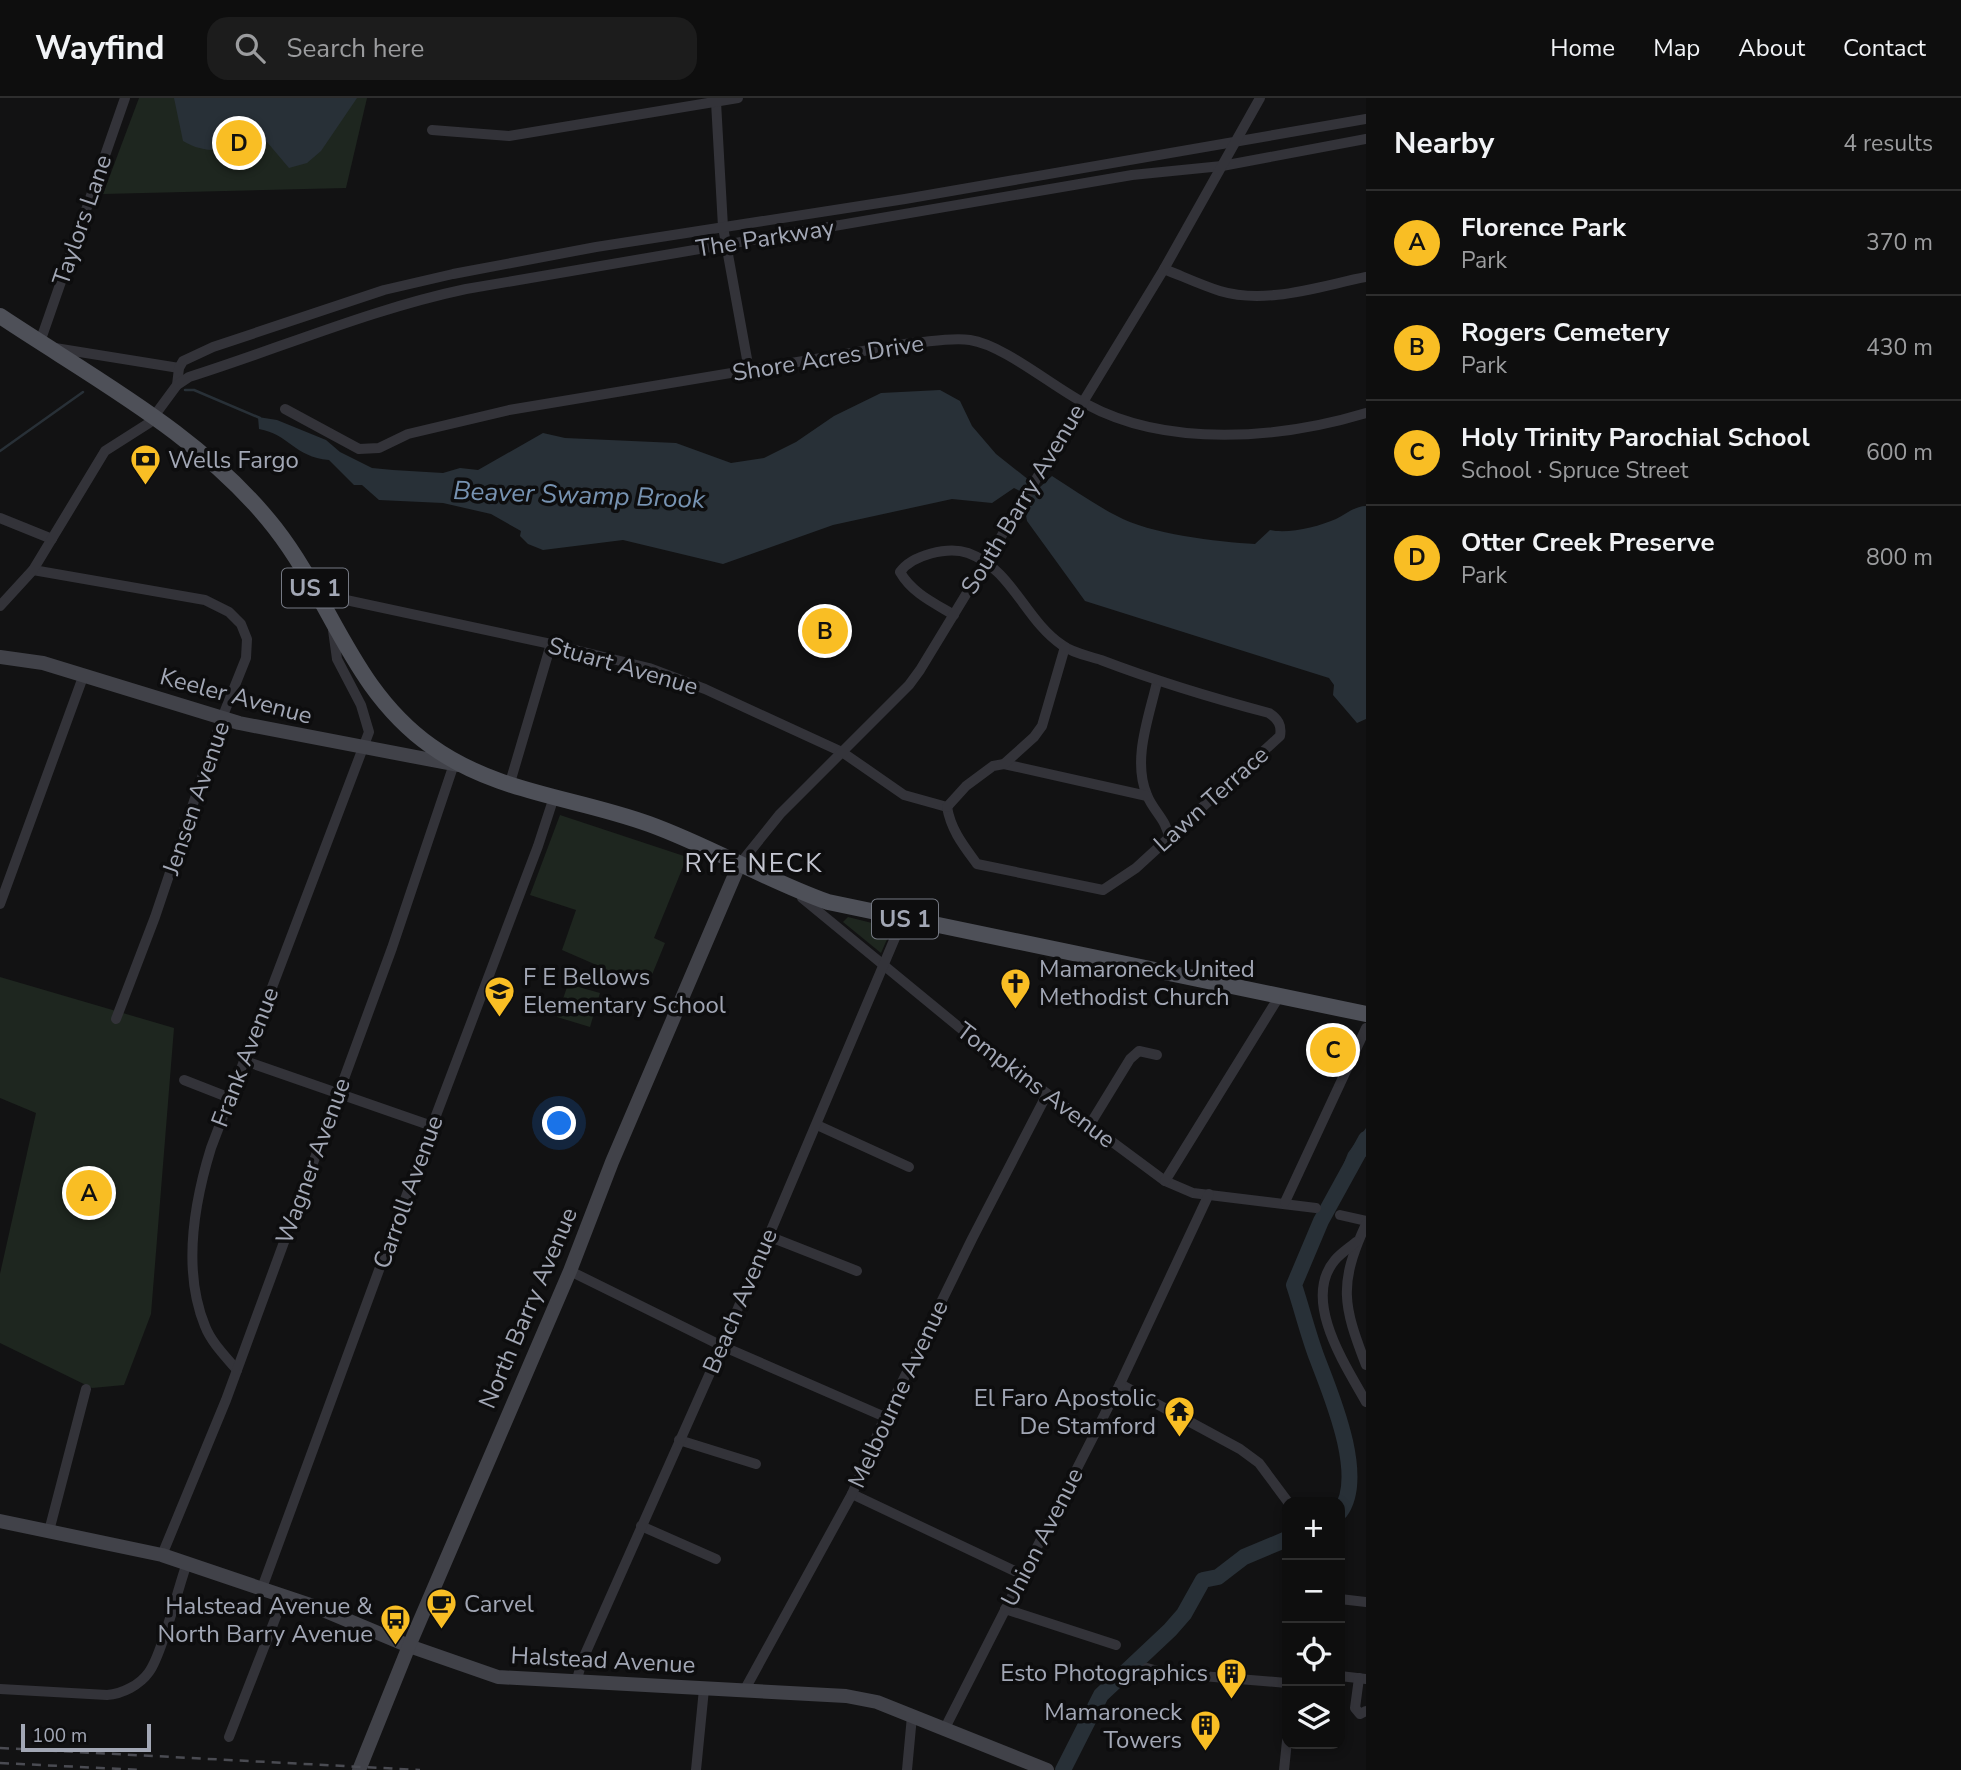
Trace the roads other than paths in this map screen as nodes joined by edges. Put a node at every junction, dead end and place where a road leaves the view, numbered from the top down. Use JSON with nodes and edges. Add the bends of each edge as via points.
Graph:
{"nodes":[{"id":1,"x":125,"y":98,"type":"edge"},
{"id":2,"x":738,"y":98,"type":"edge"},
{"id":3,"x":1260,"y":98,"type":"edge"},
{"id":4,"x":716,"y":102,"type":"junction"},
{"id":5,"x":1366,"y":119,"type":"edge"},
{"id":6,"x":432,"y":130,"type":"dead end"},
{"id":7,"x":1366,"y":139,"type":"edge"},
{"id":8,"x":1237,"y":140,"type":"junction"},
{"id":9,"x":1222,"y":166,"type":"junction"},
{"id":10,"x":933,"y":194,"type":"junction"},
{"id":11,"x":912,"y":197,"type":"junction"},
{"id":12,"x":935,"y":210,"type":"junction"},
{"id":13,"x":914,"y":213,"type":"junction"},
{"id":14,"x":723,"y":227,"type":"junction"},
{"id":15,"x":726,"y":245,"type":"junction"},
{"id":16,"x":1164,"y":268,"type":"junction"},
{"id":17,"x":1366,"y":276,"type":"edge"},
{"id":18,"x":0,"y":316,"type":"edge"},
{"id":19,"x":43,"y":345,"type":"junction"},
{"id":20,"x":179,"y":368,"type":"junction"},
{"id":21,"x":749,"y":370,"type":"junction"},
{"id":22,"x":177,"y":385,"type":"junction"},
{"id":23,"x":1081,"y":402,"type":"junction"},
{"id":24,"x":285,"y":409,"type":"dead end"},
{"id":25,"x":1366,"y":413,"type":"edge"},
{"id":26,"x":154,"y":417,"type":"junction"},
{"id":27,"x":0,"y":518,"type":"edge"},
{"id":28,"x":52,"y":539,"type":"junction"},
{"id":29,"x":985,"y":562,"type":"junction"},
{"id":30,"x":33,"y":570,"type":"junction"},
{"id":31,"x":318,"y":594,"type":"junction"},
{"id":32,"x":0,"y":606,"type":"edge"},
{"id":33,"x":954,"y":615,"type":"junction"},
{"id":34,"x":332,"y":621,"type":"junction"},
{"id":35,"x":551,"y":643,"type":"junction"},
{"id":36,"x":1065,"y":647,"type":"junction"},
{"id":37,"x":0,"y":657,"type":"edge"},
{"id":38,"x":83,"y":677,"type":"junction"},
{"id":39,"x":1157,"y":682,"type":"junction"},
{"id":40,"x":222,"y":718,"type":"junction"},
{"id":41,"x":363,"y":746,"type":"junction"},
{"id":42,"x":842,"y":752,"type":"junction"},
{"id":43,"x":1004,"y":764,"type":"junction"},
{"id":44,"x":458,"y":765,"type":"junction"},
{"id":45,"x":509,"y":786,"type":"junction"},
{"id":46,"x":1147,"y":796,"type":"junction"},
{"id":47,"x":554,"y":797,"type":"junction"},
{"id":48,"x":947,"y":807,"type":"junction"},
{"id":49,"x":1170,"y":838,"type":"junction"},
{"id":50,"x":739,"y":865,"type":"junction"},
{"id":51,"x":790,"y":888,"type":"junction"},
{"id":52,"x":0,"y":904,"type":"edge"},
{"id":53,"x":903,"y":919,"type":"junction"},
{"id":54,"x":883,"y":964,"type":"junction"},
{"id":55,"x":1280,"y":995,"type":"junction"},
{"id":56,"x":1366,"y":1014,"type":"edge"},
{"id":57,"x":116,"y":1019,"type":"dead end"},
{"id":58,"x":1366,"y":1028,"type":"edge"},
{"id":59,"x":1157,"y":1055,"type":"dead end"},
{"id":60,"x":245,"y":1061,"type":"junction"},
{"id":61,"x":184,"y":1080,"type":"dead end"},
{"id":62,"x":338,"y":1093,"type":"junction"},
{"id":63,"x":1047,"y":1094,"type":"junction"},
{"id":64,"x":230,"y":1098,"type":"junction"},
{"id":65,"x":817,"y":1125,"type":"junction"},
{"id":66,"x":432,"y":1126,"type":"junction"},
{"id":67,"x":1089,"y":1126,"type":"junction"},
{"id":68,"x":909,"y":1167,"type":"dead end"},
{"id":69,"x":1165,"y":1181,"type":"junction"},
{"id":70,"x":1209,"y":1194,"type":"junction"},
{"id":71,"x":1284,"y":1202,"type":"junction"},
{"id":72,"x":1317,"y":1208,"type":"dead end"},
{"id":73,"x":1340,"y":1215,"type":"dead end"},
{"id":74,"x":1366,"y":1223,"type":"edge"},
{"id":75,"x":768,"y":1236,"type":"junction"},
{"id":76,"x":1356,"y":1242,"type":"junction"},
{"id":77,"x":857,"y":1271,"type":"dead end"},
{"id":78,"x":570,"y":1272,"type":"junction"},
{"id":79,"x":722,"y":1346,"type":"junction"},
{"id":80,"x":1366,"y":1365,"type":"edge"},
{"id":81,"x":236,"y":1370,"type":"junction"},
{"id":82,"x":1120,"y":1384,"type":"junction"},
{"id":83,"x":86,"y":1389,"type":"dead end"},
{"id":84,"x":1366,"y":1402,"type":"edge"},
{"id":85,"x":885,"y":1417,"type":"junction"},
{"id":86,"x":679,"y":1440,"type":"junction"},
{"id":87,"x":756,"y":1464,"type":"dead end"},
{"id":88,"x":852,"y":1494,"type":"junction"},
{"id":89,"x":1284,"y":1497,"type":"edge"},
{"id":90,"x":0,"y":1521,"type":"edge"},
{"id":91,"x":641,"y":1527,"type":"junction"},
{"id":92,"x":49,"y":1531,"type":"junction"},
{"id":93,"x":162,"y":1555,"type":"junction"},
{"id":94,"x":716,"y":1559,"type":"dead end"},
{"id":95,"x":187,"y":1563,"type":"junction"},
{"id":96,"x":1023,"y":1575,"type":"junction"},
{"id":97,"x":262,"y":1588,"type":"junction"},
{"id":98,"x":284,"y":1596,"type":"junction"},
{"id":99,"x":1345,"y":1600,"type":"edge"},
{"id":100,"x":1366,"y":1602,"type":"edge"},
{"id":101,"x":1005,"y":1609,"type":"junction"},
{"id":102,"x":1116,"y":1645,"type":"dead end"},
{"id":103,"x":409,"y":1646,"type":"junction"},
{"id":104,"x":1147,"y":1668,"type":"dead end"},
{"id":105,"x":1362,"y":1679,"type":"edge"},
{"id":106,"x":1282,"y":1682,"type":"edge"},
{"id":107,"x":576,"y":1683,"type":"junction"},
{"id":108,"x":0,"y":1689,"type":"edge"},
{"id":109,"x":704,"y":1689,"type":"junction"},
{"id":110,"x":744,"y":1691,"type":"junction"},
{"id":111,"x":1366,"y":1711,"type":"edge"},
{"id":112,"x":912,"y":1716,"type":"junction"},
{"id":113,"x":944,"y":1728,"type":"junction"},
{"id":114,"x":229,"y":1737,"type":"dead end"},
{"id":115,"x":1286,"y":1749,"type":"edge"},
{"id":116,"x":1012,"y":1763,"type":"edge"},
{"id":117,"x":359,"y":1770,"type":"edge"},
{"id":118,"x":696,"y":1770,"type":"edge"},
{"id":119,"x":906,"y":1770,"type":"edge"},
{"id":120,"x":1047,"y":1770,"type":"edge"},
{"id":121,"x":1284,"y":1770,"type":"edge"}],
"edges":[{"from":1,"to":19,"type":"street","name":"Taylors Lane"},
{"from":2,"to":4,"type":"street"},
{"from":3,"to":8,"type":"street","name":"South Barry Avenue"},
{"from":4,"to":6,"type":"street","via":[[509,136]]},
{"from":4,"to":14,"type":"street"},
{"from":5,"to":8,"type":"street","name":"The Parkway"},
{"from":7,"to":9,"type":"street","name":"The Parkway"},
{"from":8,"to":9,"type":"street","name":"South Barry Avenue"},
{"from":8,"to":10,"type":"street","name":"The Parkway"},
{"from":9,"to":12,"type":"street","name":"The Parkway","via":[[1132,175]]},
{"from":9,"to":16,"type":"street","name":"South Barry Avenue"},
{"from":10,"to":11,"type":"street","name":"The Parkway"},
{"from":10,"to":12,"type":"street"},
{"from":11,"to":13,"type":"street"},
{"from":11,"to":14,"type":"street","name":"The Parkway"},
{"from":12,"to":13,"type":"street","name":"The Parkway"},
{"from":13,"to":15,"type":"street","name":"The Parkway"},
{"from":14,"to":15,"type":"street"},
{"from":14,"to":20,"type":"street","name":"The Parkway","via":[[596,247],[384,290],[213,347],[188,358]]},
{"from":15,"to":21,"type":"street"},
{"from":15,"to":22,"type":"street","name":"The Parkway","via":[[426,297],[189,377]]},
{"from":16,"to":17,"type":"street","via":[[1221,291],[1249,296]]},
{"from":16,"to":23,"type":"street","name":"South Barry Avenue"},
{"from":18,"to":19,"type":"main road","number":"US 1"},
{"from":19,"to":20,"type":"street"},
{"from":19,"to":26,"type":"main road","number":"US 1"},
{"from":20,"to":22,"type":"street","name":"The Parkway"},
{"from":21,"to":23,"type":"street","name":"Shore Acres Drive","via":[[911,343],[969,340],[992,347]]},
{"from":21,"to":24,"type":"street","name":"Shore Acres Drive","via":[[469,419],[408,434],[379,448],[359,449]]},
{"from":22,"to":26,"type":"street","name":"The Parkway"},
{"from":23,"to":25,"type":"street","name":"Shore Acres Drive","via":[[1149,429],[1199,435],[1304,430]]},
{"from":23,"to":29,"type":"street","name":"South Barry Avenue"},
{"from":26,"to":28,"type":"street","name":"The Parkway","via":[[105,451]]},
{"from":26,"to":31,"type":"main road","number":"US 1","via":[[233,481],[276,529]]},
{"from":27,"to":28,"type":"street"},
{"from":28,"to":30,"type":"street","name":"The Parkway"},
{"from":29,"to":33,"type":"street","name":"South Barry Avenue"},
{"from":29,"to":33,"type":"street","via":[[963,552],[939,553],[916,558],[900,572],[918,593]]},
{"from":29,"to":36,"type":"street"},
{"from":30,"to":32,"type":"street","name":"The Parkway"},
{"from":30,"to":40,"type":"street","name":"Jensen Avenue","via":[[205,600],[229,612],[247,639],[240,677]]},
{"from":31,"to":34,"type":"main road","number":"US 1"},
{"from":31,"to":35,"type":"street","name":"Stuart Avenue"},
{"from":33,"to":42,"type":"street","name":"South Barry Avenue","via":[[909,685]]},
{"from":34,"to":41,"type":"street","via":[[337,659],[369,732]]},
{"from":34,"to":44,"type":"main road","number":"US 1","via":[[358,670],[379,696],[430,746]]},
{"from":35,"to":42,"type":"street","name":"Stuart Avenue","via":[[705,689]]},
{"from":35,"to":45,"type":"street"},
{"from":36,"to":39,"type":"street","name":"Lawn Terrace"},
{"from":36,"to":43,"type":"street","via":[[1042,726]]},
{"from":37,"to":38,"type":"street","name":"Keeler Avenue","via":[[43,663]]},
{"from":38,"to":40,"type":"street","name":"Keeler Avenue"},
{"from":38,"to":52,"type":"street"},
{"from":39,"to":46,"type":"street","via":[[1141,754],[1140,774]]},
{"from":39,"to":49,"type":"street","name":"Lawn Terrace","via":[[1269,713],[1281,730],[1280,736]]},
{"from":40,"to":41,"type":"street","name":"Keeler Avenue"},
{"from":40,"to":57,"type":"street","name":"Jensen Avenue","via":[[156,917]]},
{"from":41,"to":44,"type":"street","name":"Keeler Avenue"},
{"from":41,"to":60,"type":"street","name":"Frank Avenue"},
{"from":42,"to":48,"type":"street","name":"Stuart Avenue","via":[[904,795]]},
{"from":42,"to":50,"type":"street","name":"South Barry Avenue","via":[[780,814]]},
{"from":43,"to":46,"type":"street"},
{"from":43,"to":48,"type":"street","via":[[975,779]]},
{"from":44,"to":45,"type":"main road","number":"US 1"},
{"from":44,"to":62,"type":"street","name":"Wagner Avenue"},
{"from":45,"to":47,"type":"main road","number":"US 1"},
{"from":46,"to":49,"type":"street","via":[[1168,827]]},
{"from":47,"to":50,"type":"main road","number":"US 1","via":[[646,823]]},
{"from":47,"to":66,"type":"street","name":"Carroll Avenue"},
{"from":48,"to":49,"type":"street","name":"Lawn Terrace","via":[[950,823],[977,864],[1086,888],[1103,890],[1116,883]]},
{"from":50,"to":51,"type":"main road","number":"US 1"},
{"from":50,"to":78,"type":"street","name":"North Barry Avenue"},
{"from":51,"to":53,"type":"main road","number":"US 1","via":[[863,912]]},
{"from":51,"to":54,"type":"street","name":"Tompkins Avenue"},
{"from":53,"to":54,"type":"street","name":"Beach Avenue"},
{"from":53,"to":55,"type":"main road","number":"US 1"},
{"from":54,"to":63,"type":"street","name":"Tompkins Avenue"},
{"from":54,"to":65,"type":"street","name":"Beach Avenue"},
{"from":55,"to":56,"type":"main road","number":"US 1"},
{"from":55,"to":69,"type":"street"},
{"from":58,"to":71,"type":"street"},
{"from":59,"to":67,"type":"street","via":[[1139,1051],[1130,1059]]},
{"from":60,"to":62,"type":"street"},
{"from":60,"to":64,"type":"street","name":"Frank Avenue"},
{"from":61,"to":64,"type":"street"},
{"from":62,"to":66,"type":"street"},
{"from":62,"to":81,"type":"street","name":"Wagner Avenue"},
{"from":63,"to":67,"type":"street","name":"Tompkins Avenue"},
{"from":63,"to":85,"type":"street","name":"Melbourne Avenue"},
{"from":64,"to":81,"type":"street","name":"Frank Avenue","via":[[197,1195],[194,1255],[205,1327]]},
{"from":65,"to":68,"type":"street"},
{"from":65,"to":75,"type":"street","name":"Beach Avenue"},
{"from":66,"to":97,"type":"street","name":"Carroll Avenue"},
{"from":67,"to":69,"type":"street","name":"Tompkins Avenue"},
{"from":69,"to":70,"type":"street","name":"Tompkins Avenue","via":[[1193,1193]]},
{"from":70,"to":71,"type":"street","name":"Tompkins Avenue"},
{"from":70,"to":82,"type":"street","name":"Union Avenue"},
{"from":71,"to":72,"type":"street","name":"Tompkins Avenue"},
{"from":73,"to":74,"type":"street"},
{"from":74,"to":76,"type":"street"},
{"from":75,"to":77,"type":"street"},
{"from":75,"to":79,"type":"street","name":"Beach Avenue"},
{"from":76,"to":80,"type":"street","via":[[1345,1297]]},
{"from":76,"to":84,"type":"street","via":[[1334,1261],[1329,1272],[1324,1317]]},
{"from":78,"to":79,"type":"street"},
{"from":78,"to":103,"type":"street","name":"North Barry Avenue"},
{"from":79,"to":85,"type":"street"},
{"from":79,"to":86,"type":"street","name":"Beach Avenue"},
{"from":81,"to":93,"type":"street","name":"Wagner Avenue"},
{"from":82,"to":89,"type":"street","via":[[1240,1449],[1259,1464]]},
{"from":82,"to":96,"type":"street","name":"Union Avenue"},
{"from":83,"to":92,"type":"street"},
{"from":85,"to":88,"type":"street","name":"Melbourne Avenue"},
{"from":86,"to":87,"type":"street"},
{"from":86,"to":91,"type":"street","name":"Beach Avenue"},
{"from":88,"to":96,"type":"street"},
{"from":88,"to":110,"type":"street","name":"Melbourne Avenue"},
{"from":90,"to":92,"type":"street","name":"Halstead Avenue"},
{"from":91,"to":94,"type":"street"},
{"from":91,"to":107,"type":"street","name":"Beach Avenue"},
{"from":92,"to":93,"type":"street","name":"Halstead Avenue"},
{"from":93,"to":95,"type":"street","name":"Halstead Avenue"},
{"from":95,"to":97,"type":"street","name":"Halstead Avenue"},
{"from":95,"to":108,"type":"street","via":[[154,1663],[136,1684],[107,1695]]},
{"from":96,"to":101,"type":"street","name":"Union Avenue"},
{"from":97,"to":98,"type":"street","name":"Halstead Avenue"},
{"from":98,"to":103,"type":"street","name":"Halstead Avenue"},
{"from":98,"to":114,"type":"street"},
{"from":99,"to":100,"type":"street"},
{"from":101,"to":102,"type":"street"},
{"from":101,"to":113,"type":"street","name":"Union Avenue"},
{"from":103,"to":107,"type":"street","name":"Halstead Avenue","via":[[498,1677]]},
{"from":103,"to":117,"type":"street","name":"North Barry Avenue"},
{"from":104,"to":106,"type":"street"},
{"from":105,"to":111,"type":"street","via":[[1355,1708],[1360,1714]]},
{"from":107,"to":109,"type":"street","name":"Halstead Avenue"},
{"from":109,"to":110,"type":"street","name":"Halstead Avenue"},
{"from":109,"to":118,"type":"street"},
{"from":110,"to":112,"type":"street","name":"Halstead Avenue","via":[[846,1696]]},
{"from":112,"to":113,"type":"street","name":"Halstead Avenue"},
{"from":112,"to":119,"type":"street"},
{"from":113,"to":116,"type":"street","name":"Halstead Avenue"},
{"from":115,"to":121,"type":"street"},
{"from":116,"to":120,"type":"street","name":"Halstead Avenue"}]}
